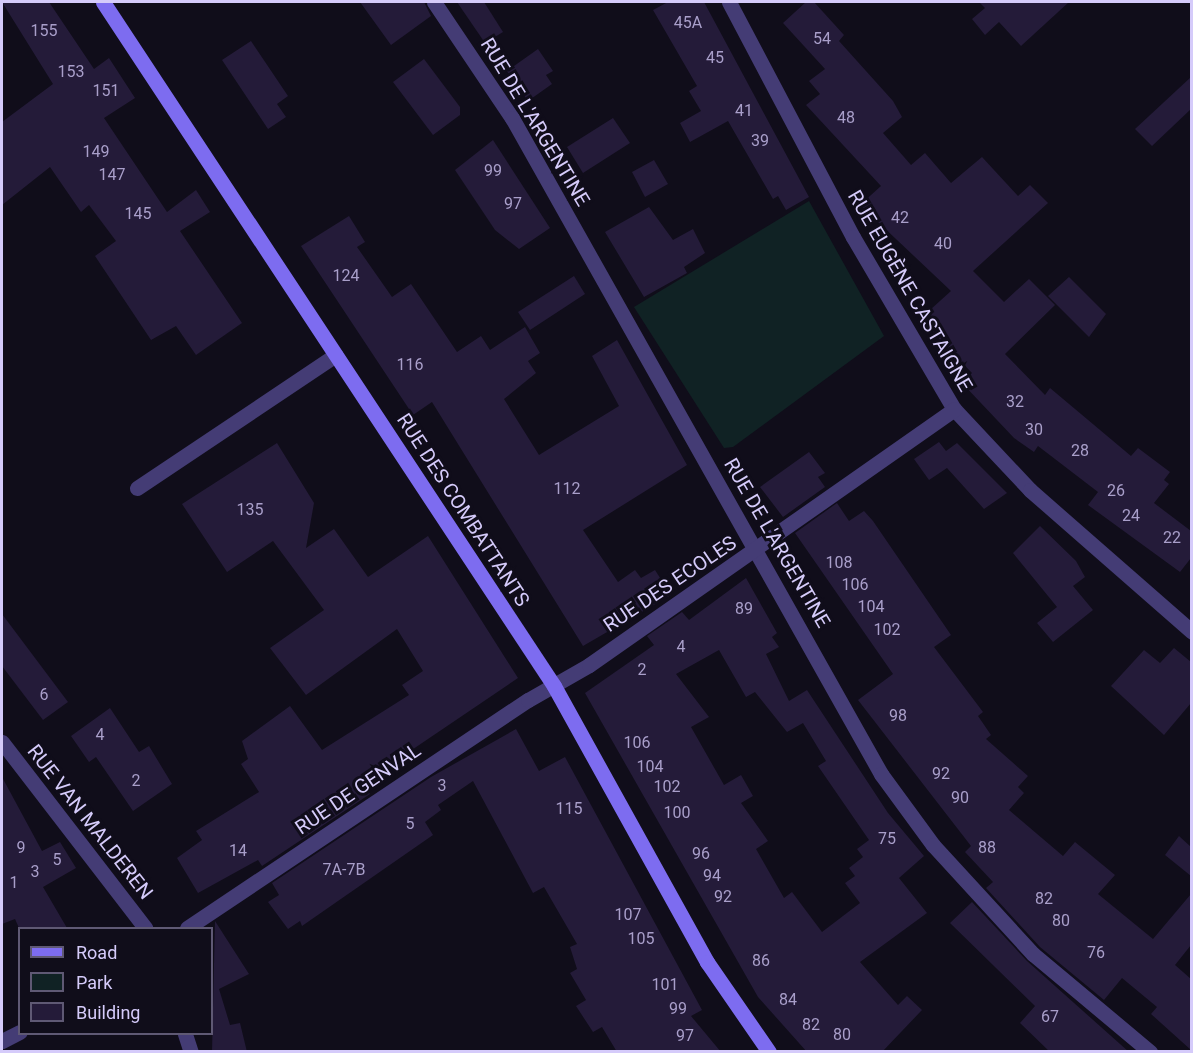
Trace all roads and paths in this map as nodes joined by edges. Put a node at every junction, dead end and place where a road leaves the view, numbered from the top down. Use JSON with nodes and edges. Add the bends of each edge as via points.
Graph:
{"nodes":[{"id":1,"x":103,"y":2,"type":"edge"},
{"id":2,"x":434,"y":2,"type":"edge"},
{"id":3,"x":729,"y":2,"type":"edge"},
{"id":4,"x":336,"y":355,"type":"junction"},
{"id":5,"x":954,"y":409,"type":"junction"},
{"id":6,"x":137,"y":488,"type":"dead end"},
{"id":7,"x":758,"y":549,"type":"junction"},
{"id":8,"x":1191,"y":632,"type":"edge"},
{"id":9,"x":554,"y":686,"type":"junction"},
{"id":10,"x":2,"y":742,"type":"edge"},
{"id":11,"x":144,"y":927,"type":"edge"},
{"id":12,"x":189,"y":927,"type":"edge"},
{"id":13,"x":18,"y":1033,"type":"edge"},
{"id":14,"x":185,"y":1035,"type":"edge"},
{"id":15,"x":2,"y":1041,"type":"edge"},
{"id":16,"x":191,"y":1052,"type":"edge"},
{"id":17,"x":769,"y":1052,"type":"edge"},
{"id":18,"x":1150,"y":1052,"type":"edge"}],
"edges":[{"from":1,"to":4,"type":"main road","name":"RUE DES COMBATTANTS"},
{"from":2,"to":7,"type":"street","name":"RUE DE L'ARGENTINE","via":[[512,118]]},
{"from":3,"to":5,"type":"street","name":"RUE EUGÈNE CASTAIGNE","via":[[853,237]]},
{"from":4,"to":6,"type":"street"},
{"from":4,"to":9,"type":"main road","name":"RUE DES COMBATTANTS"},
{"from":5,"to":7,"type":"street","name":"RUE DES ECOLES"},
{"from":5,"to":8,"type":"street","name":"RUE EUGÈNE CASTAIGNE","via":[[1030,490]]},
{"from":7,"to":9,"type":"street","name":"RUE DES ECOLES"},
{"from":7,"to":18,"type":"street","name":"RUE DE L'ARGENTINE","via":[[881,774],[933,845],[1033,954]]},
{"from":9,"to":12,"type":"street","name":"RUE DE GENVAL"},
{"from":9,"to":17,"type":"main road","name":"RUE DES COMBATTANTS","via":[[706,962]]},
{"from":10,"to":11,"type":"street","name":"RUE VAN MALDEREN"},
{"from":13,"to":15,"type":"street"},
{"from":14,"to":16,"type":"street"}]}
